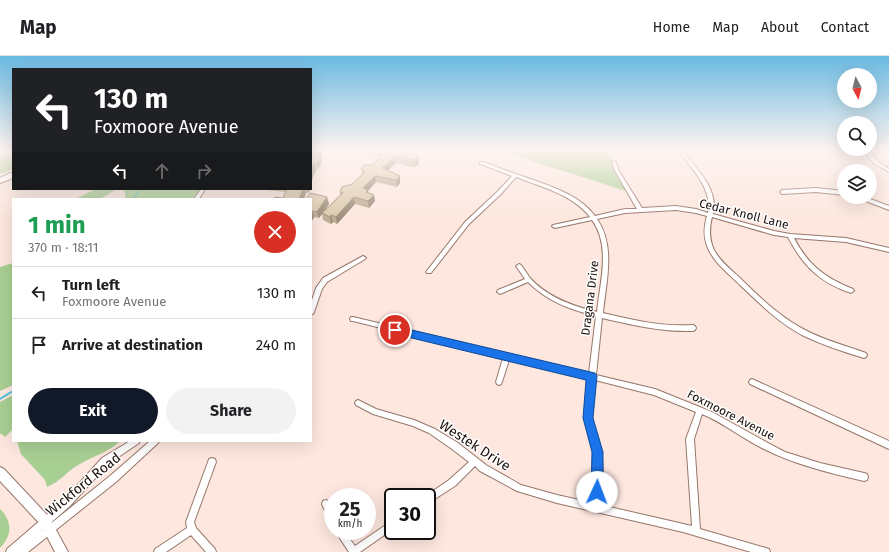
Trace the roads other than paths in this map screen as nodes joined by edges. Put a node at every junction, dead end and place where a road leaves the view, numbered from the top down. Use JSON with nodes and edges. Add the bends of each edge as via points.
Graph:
{"nodes":[{"id":1,"x":509,"y":173,"type":"edge"},
{"id":2,"x":618,"y":173,"type":"edge"},
{"id":3,"x":696,"y":173,"type":"edge"},
{"id":4,"x":12,"y":175,"type":"edge"},
{"id":5,"x":514,"y":175,"type":"junction"},
{"id":6,"x":0,"y":181,"type":"edge"},
{"id":7,"x":782,"y":192,"type":"dead end"},
{"id":8,"x":837,"y":192,"type":"edge"},
{"id":9,"x":877,"y":203,"type":"edge"},
{"id":10,"x":889,"y":208,"type":"edge"},
{"id":11,"x":640,"y":210,"type":"junction"},
{"id":12,"x":709,"y":215,"type":"junction"},
{"id":13,"x":594,"y":218,"type":"junction"},
{"id":14,"x":556,"y":226,"type":"dead end"},
{"id":15,"x":790,"y":236,"type":"junction"},
{"id":16,"x":889,"y":250,"type":"edge"},
{"id":17,"x":363,"y":258,"type":"dead end"},
{"id":18,"x":518,"y":266,"type":"dead end"},
{"id":19,"x":429,"y":272,"type":"dead end"},
{"id":20,"x":528,"y":280,"type":"junction"},
{"id":21,"x":851,"y":291,"type":"dead end"},
{"id":22,"x":500,"y":292,"type":"dead end"},
{"id":23,"x":312,"y":309,"type":"edge"},
{"id":24,"x":599,"y":315,"type":"junction"},
{"id":25,"x":353,"y":319,"type":"dead end"},
{"id":26,"x":693,"y":328,"type":"dead end"},
{"id":27,"x":864,"y":355,"type":"dead end"},
{"id":28,"x":507,"y":356,"type":"junction"},
{"id":29,"x":592,"y":376,"type":"junction"},
{"id":30,"x":499,"y":382,"type":"dead end"},
{"id":31,"x":752,"y":382,"type":"dead end"},
{"id":32,"x":358,"y":403,"type":"dead end"},
{"id":33,"x":700,"y":410,"type":"junction"},
{"id":34,"x":135,"y":442,"type":"edge"},
{"id":35,"x":154,"y":442,"type":"edge"},
{"id":36,"x":889,"y":445,"type":"edge"},
{"id":37,"x":141,"y":453,"type":"junction"},
{"id":38,"x":475,"y":461,"type":"junction"},
{"id":39,"x":212,"y":462,"type":"dead end"},
{"id":40,"x":0,"y":473,"type":"edge"},
{"id":41,"x":864,"y":477,"type":"dead end"},
{"id":42,"x":436,"y":494,"type":"edge"},
{"id":43,"x":596,"y":508,"type":"junction"},
{"id":44,"x":47,"y":525,"type":"junction"},
{"id":45,"x":192,"y":530,"type":"junction"},
{"id":46,"x":384,"y":530,"type":"edge"},
{"id":47,"x":696,"y":532,"type":"junction"},
{"id":48,"x":346,"y":540,"type":"edge"},
{"id":49,"x":10,"y":552,"type":"edge"},
{"id":50,"x":21,"y":552,"type":"edge"},
{"id":51,"x":62,"y":552,"type":"edge"},
{"id":52,"x":158,"y":552,"type":"edge"},
{"id":53,"x":212,"y":552,"type":"edge"},
{"id":54,"x":354,"y":552,"type":"edge"},
{"id":55,"x":766,"y":552,"type":"edge"}],
"edges":[{"from":1,"to":5,"type":"street","name":"Dragana Drive"},
{"from":2,"to":11,"type":"street"},
{"from":3,"to":12,"type":"street","via":[[708,190],[712,203]]},
{"from":4,"to":6,"type":"main road"},
{"from":5,"to":13,"type":"street","name":"Dragana Drive","via":[[567,195]]},
{"from":5,"to":19,"type":"street","via":[[467,223]]},
{"from":7,"to":8,"type":"street","via":[[816,190]]},
{"from":9,"to":10,"type":"street"},
{"from":11,"to":12,"type":"street","name":"Cedar Knoll Lane","via":[[676,208]]},
{"from":11,"to":13,"type":"street","name":"Cedar Knoll Lane"},
{"from":12,"to":15,"type":"street","name":"Cedar Knoll Lane"},
{"from":12,"to":27,"type":"street","via":[[706,232],[714,253],[762,302],[782,319],[808,335]]},
{"from":13,"to":14,"type":"street","name":"Cedar Knoll Lane"},
{"from":13,"to":24,"type":"street","name":"Dragana Drive","via":[[603,233],[606,248]]},
{"from":15,"to":16,"type":"street","name":"Cedar Knoll Lane","via":[[841,239]]},
{"from":15,"to":21,"type":"street","via":[[798,252],[812,269],[831,284]]},
{"from":17,"to":23,"type":"street","via":[[325,280],[319,288]]},
{"from":18,"to":20,"type":"street"},
{"from":20,"to":22,"type":"street"},
{"from":20,"to":24,"type":"street","via":[[540,291],[571,308]]},
{"from":24,"to":26,"type":"street","via":[[659,327]]},
{"from":24,"to":29,"type":"street","name":"Dragana Drive"},
{"from":25,"to":28,"type":"street","name":"Foxmoore Avenue"},
{"from":28,"to":29,"type":"street","name":"Foxmoore Avenue"},
{"from":28,"to":30,"type":"street"},
{"from":29,"to":33,"type":"street","name":"Foxmoore Avenue","via":[[655,392]]},
{"from":29,"to":43,"type":"street","name":"Dragana Drive","via":[[588,418],[598,460]]},
{"from":31,"to":36,"type":"street"},
{"from":32,"to":38,"type":"street","name":"Westek Drive","via":[[375,412],[424,428]]},
{"from":33,"to":41,"type":"street","name":"Foxmoore Avenue","via":[[784,454],[820,467]]},
{"from":33,"to":47,"type":"street","via":[[690,439]]},
{"from":34,"to":37,"type":"street","name":"Wickford Road"},
{"from":34,"to":44,"type":"street","name":"Wickford Road","via":[[105,461]]},
{"from":35,"to":37,"type":"street"},
{"from":37,"to":44,"type":"street","name":"Wickford Road","via":[[113,478]]},
{"from":38,"to":42,"type":"street"},
{"from":38,"to":43,"type":"street","name":"Westek Drive","via":[[489,472],[520,488]]},
{"from":39,"to":45,"type":"street","via":[[190,519]]},
{"from":40,"to":44,"type":"main road"},
{"from":43,"to":47,"type":"street","name":"Westek Drive"},
{"from":44,"to":49,"type":"street"},
{"from":44,"to":50,"type":"street"},
{"from":44,"to":51,"type":"main road"},
{"from":45,"to":52,"type":"street"},
{"from":45,"to":53,"type":"street"},
{"from":46,"to":54,"type":"street"},
{"from":47,"to":55,"type":"street","name":"Westek Drive"},
{"from":48,"to":54,"type":"street"}]}
